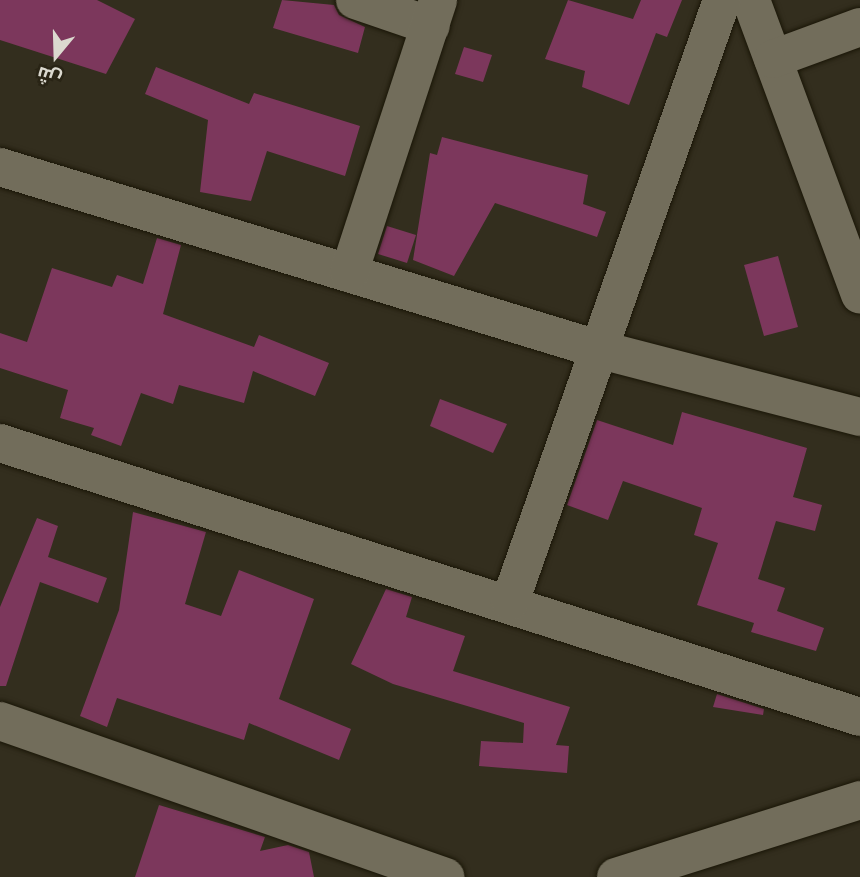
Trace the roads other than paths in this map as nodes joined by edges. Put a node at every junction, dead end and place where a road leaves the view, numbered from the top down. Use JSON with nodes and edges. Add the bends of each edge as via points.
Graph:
{"nodes":[{"id":1,"x":355,"y":0,"type":"edge"},
{"id":2,"x":722,"y":0,"type":"edge"},
{"id":3,"x":751,"y":0,"type":"edge"},
{"id":4,"x":435,"y":13,"type":"edge"},
{"id":5,"x":860,"y":27,"type":"edge"},
{"id":6,"x":773,"y":59,"type":"junction"},
{"id":7,"x":0,"y":167,"type":"edge"},
{"id":8,"x":853,"y":256,"type":"edge"},
{"id":9,"x":349,"y":272,"type":"junction"},
{"id":10,"x":860,"y":295,"type":"edge"},
{"id":11,"x":601,"y":350,"type":"junction"},
{"id":12,"x":860,"y":417,"type":"edge"},
{"id":13,"x":0,"y":443,"type":"edge"},
{"id":14,"x":510,"y":602,"type":"junction"},
{"id":15,"x":860,"y":717,"type":"edge"},
{"id":16,"x":0,"y":721,"type":"edge"},
{"id":17,"x":860,"y":800,"type":"edge"},
{"id":18,"x":446,"y":877,"type":"edge"},
{"id":19,"x":616,"y":877,"type":"edge"}],
"edges":[{"from":1,"to":4,"type":"street"},
{"from":2,"to":11,"type":"street"},
{"from":3,"to":6,"type":"street"},
{"from":4,"to":9,"type":"street"},
{"from":5,"to":6,"type":"street"},
{"from":6,"to":8,"type":"street"},
{"from":7,"to":9,"type":"street"},
{"from":8,"to":10,"type":"street"},
{"from":9,"to":11,"type":"street"},
{"from":11,"to":12,"type":"street"},
{"from":11,"to":14,"type":"street"},
{"from":13,"to":14,"type":"street"},
{"from":14,"to":15,"type":"street"},
{"from":16,"to":18,"type":"street"},
{"from":17,"to":19,"type":"street"}]}
